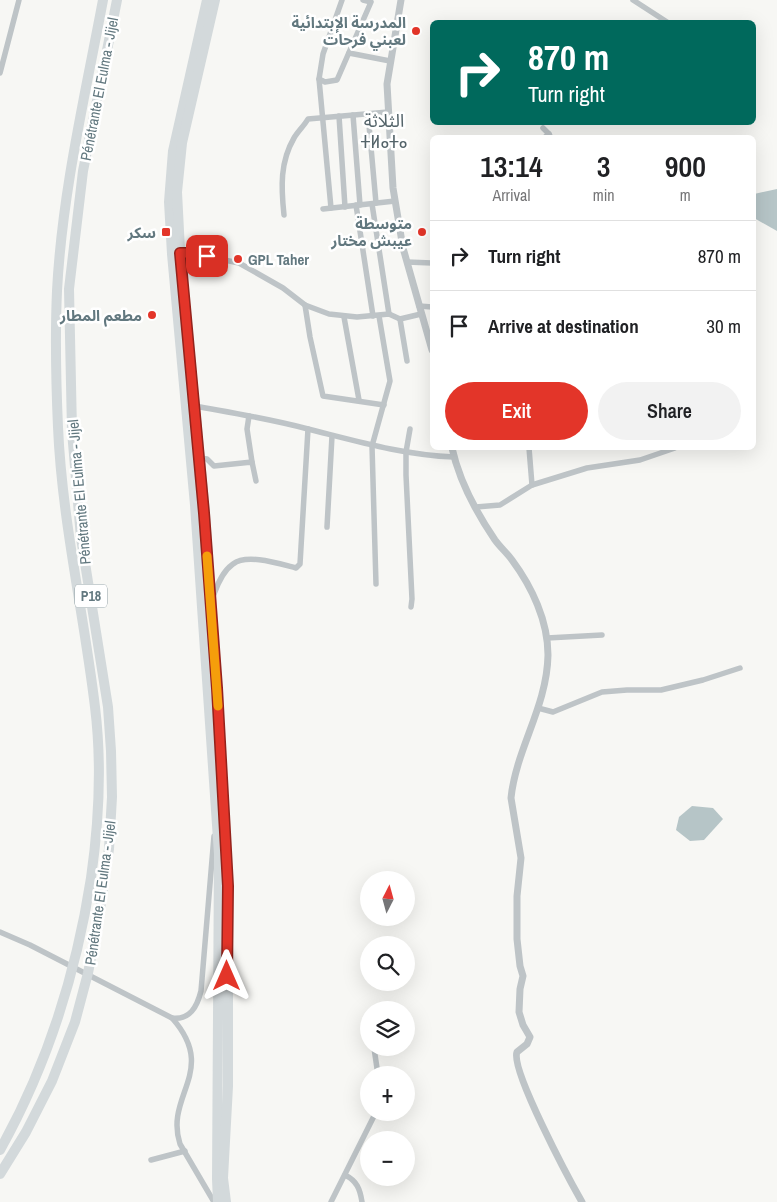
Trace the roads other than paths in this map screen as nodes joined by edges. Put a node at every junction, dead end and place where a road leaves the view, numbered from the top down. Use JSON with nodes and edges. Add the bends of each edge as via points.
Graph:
{"nodes":[{"id":1,"x":19,"y":0,"type":"edge"},
{"id":2,"x":104,"y":0,"type":"edge"},
{"id":3,"x":117,"y":0,"type":"edge"},
{"id":4,"x":207,"y":0,"type":"edge"},
{"id":5,"x":215,"y":0,"type":"edge"},
{"id":6,"x":340,"y":0,"type":"edge"},
{"id":7,"x":363,"y":0,"type":"edge"},
{"id":8,"x":401,"y":0,"type":"edge"},
{"id":9,"x":633,"y":0,"type":"edge"},
{"id":10,"x":664,"y":20,"type":"edge"},
{"id":11,"x":349,"y":53,"type":"junction"},
{"id":12,"x":390,"y":61,"type":"junction"},
{"id":13,"x":0,"y":73,"type":"edge"},
{"id":14,"x":319,"y":78,"type":"junction"},
{"id":15,"x":388,"y":112,"type":"junction"},
{"id":16,"x":368,"y":114,"type":"junction"},
{"id":17,"x":353,"y":115,"type":"junction"},
{"id":18,"x":338,"y":116,"type":"junction"},
{"id":19,"x":323,"y":118,"type":"junction"},
{"id":20,"x":543,"y":128,"type":"dead end"},
{"id":21,"x":547,"y":135,"type":"edge"},
{"id":22,"x":395,"y":201,"type":"junction"},
{"id":23,"x":374,"y":203,"type":"junction"},
{"id":24,"x":358,"y":205,"type":"junction"},
{"id":25,"x":345,"y":207,"type":"junction"},
{"id":26,"x":331,"y":208,"type":"junction"},
{"id":27,"x":323,"y":209,"type":"dead end"},
{"id":28,"x":284,"y":214,"type":"dead end"},
{"id":29,"x":180,"y":253,"type":"junction"},
{"id":30,"x":406,"y":262,"type":"junction"},
{"id":31,"x":430,"y":263,"type":"edge"},
{"id":32,"x":305,"y":304,"type":"junction"},
{"id":33,"x":419,"y":306,"type":"junction"},
{"id":34,"x":430,"y":307,"type":"edge"},
{"id":35,"x":389,"y":314,"type":"junction"},
{"id":36,"x":421,"y":314,"type":"junction"},
{"id":37,"x":376,"y":316,"type":"junction"},
{"id":38,"x":344,"y":317,"type":"junction"},
{"id":39,"x":400,"y":319,"type":"junction"},
{"id":40,"x":430,"y":343,"type":"edge"},
{"id":41,"x":407,"y":360,"type":"dead end"},
{"id":42,"x":359,"y":400,"type":"junction"},
{"id":43,"x":384,"y":405,"type":"junction"},
{"id":44,"x":195,"y":406,"type":"junction"},
{"id":45,"x":249,"y":416,"type":"junction"},
{"id":46,"x":308,"y":429,"type":"junction"},
{"id":47,"x":410,"y":429,"type":"dead end"},
{"id":48,"x":332,"y":436,"type":"junction"},
{"id":49,"x":372,"y":446,"type":"junction"},
{"id":50,"x":452,"y":450,"type":"edge"},
{"id":51,"x":529,"y":450,"type":"edge"},
{"id":52,"x":669,"y":450,"type":"edge"},
{"id":53,"x":406,"y":452,"type":"junction"},
{"id":54,"x":454,"y":457,"type":"junction"},
{"id":55,"x":200,"y":458,"type":"junction"},
{"id":56,"x":252,"y":462,"type":"junction"},
{"id":57,"x":256,"y":481,"type":"dead end"},
{"id":58,"x":532,"y":485,"type":"junction"},
{"id":59,"x":476,"y":506,"type":"junction"},
{"id":60,"x":327,"y":527,"type":"dead end"},
{"id":61,"x":376,"y":584,"type":"dead end"},
{"id":62,"x":210,"y":596,"type":"junction"},
{"id":63,"x":411,"y":608,"type":"dead end"},
{"id":64,"x":602,"y":635,"type":"dead end"},
{"id":65,"x":547,"y":638,"type":"junction"},
{"id":66,"x":740,"y":668,"type":"dead end"},
{"id":67,"x":538,"y":708,"type":"junction"},
{"id":68,"x":217,"y":822,"type":"junction"},
{"id":69,"x":0,"y":932,"type":"edge"},
{"id":70,"x":172,"y":1018,"type":"junction"},
{"id":71,"x":372,"y":1121,"type":"edge"},
{"id":72,"x":0,"y":1150,"type":"edge"},
{"id":73,"x":185,"y":1152,"type":"junction"},
{"id":74,"x":152,"y":1160,"type":"dead end"},
{"id":75,"x":0,"y":1174,"type":"edge"},
{"id":76,"x":345,"y":1175,"type":"junction"},
{"id":77,"x":214,"y":1202,"type":"edge"},
{"id":78,"x":218,"y":1202,"type":"edge"},
{"id":79,"x":226,"y":1202,"type":"edge"},
{"id":80,"x":331,"y":1202,"type":"edge"},
{"id":81,"x":362,"y":1202,"type":"edge"},
{"id":82,"x":582,"y":1202,"type":"edge"}],
"edges":[{"from":1,"to":13,"type":"street"},
{"from":2,"to":72,"type":"highway","name":"Pénétrante El Eulma - Jijel","number":"P18","via":[[71,167],[57,290],[56,328],[64,508],[96,709],[99,787],[96,841],[80,937],[61,1014],[25,1105]]},
{"from":3,"to":75,"type":"highway","name":"Pénétrante El Eulma - Jijel","number":"P18","via":[[82,171],[69,289],[72,431],[81,538],[108,707],[112,797],[109,849],[94,944],[74,1022],[52,1081]]},
{"from":4,"to":68,"type":"highway","via":[[173,151],[169,202],[196,505]]},
{"from":5,"to":29,"type":"highway","via":[[178,168],[176,192]]},
{"from":6,"to":14,"type":"street"},
{"from":7,"to":11,"type":"street","via":[[370,2]]},
{"from":8,"to":12,"type":"street"},
{"from":9,"to":10,"type":"street"},
{"from":11,"to":12,"type":"street"},
{"from":11,"to":14,"type":"street","via":[[337,80],[325,82]]},
{"from":12,"to":15,"type":"street","via":[[386,84]]},
{"from":14,"to":19,"type":"street"},
{"from":15,"to":16,"type":"street"},
{"from":15,"to":22,"type":"street"},
{"from":16,"to":17,"type":"street"},
{"from":16,"to":23,"type":"street"},
{"from":17,"to":18,"type":"street"},
{"from":17,"to":24,"type":"street"},
{"from":18,"to":19,"type":"street"},
{"from":18,"to":25,"type":"street"},
{"from":19,"to":26,"type":"street"},
{"from":19,"to":28,"type":"street","via":[[308,119],[294,136],[285,158],[281,185]]},
{"from":20,"to":21,"type":"street"},
{"from":22,"to":23,"type":"street"},
{"from":22,"to":30,"type":"street"},
{"from":23,"to":24,"type":"street"},
{"from":23,"to":35,"type":"street"},
{"from":24,"to":25,"type":"street"},
{"from":24,"to":37,"type":"street"},
{"from":25,"to":26,"type":"street"},
{"from":26,"to":27,"type":"street"},
{"from":29,"to":32,"type":"street","via":[[239,263]]},
{"from":29,"to":44,"type":"highway"},
{"from":30,"to":31,"type":"street"},
{"from":30,"to":33,"type":"street"},
{"from":32,"to":38,"type":"street"},
{"from":32,"to":42,"type":"street","via":[[323,396]]},
{"from":33,"to":34,"type":"street"},
{"from":33,"to":36,"type":"street"},
{"from":35,"to":37,"type":"street"},
{"from":35,"to":39,"type":"street"},
{"from":36,"to":39,"type":"street"},
{"from":36,"to":40,"type":"street"},
{"from":37,"to":38,"type":"street"},
{"from":37,"to":43,"type":"street","via":[[390,381]]},
{"from":38,"to":42,"type":"street"},
{"from":39,"to":41,"type":"street"},
{"from":42,"to":43,"type":"street"},
{"from":43,"to":49,"type":"street"},
{"from":44,"to":45,"type":"street"},
{"from":44,"to":55,"type":"highway"},
{"from":45,"to":46,"type":"street"},
{"from":45,"to":56,"type":"street","via":[[247,429]]},
{"from":46,"to":48,"type":"street"},
{"from":46,"to":62,"type":"street","via":[[300,564],[296,568],[263,560],[234,562]]},
{"from":47,"to":53,"type":"street"},
{"from":48,"to":49,"type":"street"},
{"from":48,"to":60,"type":"street"},
{"from":49,"to":53,"type":"street"},
{"from":49,"to":61,"type":"street"},
{"from":50,"to":54,"type":"street"},
{"from":51,"to":58,"type":"street"},
{"from":52,"to":58,"type":"street","via":[[640,460],[587,468]]},
{"from":53,"to":54,"type":"street"},
{"from":53,"to":63,"type":"street"},
{"from":54,"to":59,"type":"street"},
{"from":55,"to":56,"type":"street","via":[[207,459],[214,466]]},
{"from":55,"to":62,"type":"highway"},
{"from":56,"to":57,"type":"street"},
{"from":58,"to":59,"type":"street","via":[[500,504]]},
{"from":59,"to":65,"type":"street","via":[[496,541],[524,579],[545,624]]},
{"from":62,"to":79,"type":"highway","via":[[228,886]]},
{"from":64,"to":65,"type":"street"},
{"from":65,"to":67,"type":"street","via":[[545,681]]},
{"from":66,"to":67,"type":"street","via":[[661,690],[602,692],[553,712]]},
{"from":67,"to":82,"type":"street","via":[[511,798],[521,858],[516,939],[523,976],[518,1012],[530,1037],[515,1055],[526,1089]]},
{"from":68,"to":70,"type":"street","via":[[211,859],[201,992],[190,1014]]},
{"from":68,"to":78,"type":"highway"},
{"from":69,"to":70,"type":"street"},
{"from":70,"to":73,"type":"street","via":[[187,1039],[191,1056],[190,1078],[176,1125]]},
{"from":71,"to":76,"type":"street"},
{"from":73,"to":74,"type":"street"},
{"from":73,"to":77,"type":"street"},
{"from":76,"to":80,"type":"street"},
{"from":76,"to":81,"type":"street","via":[[354,1180]]}]}
